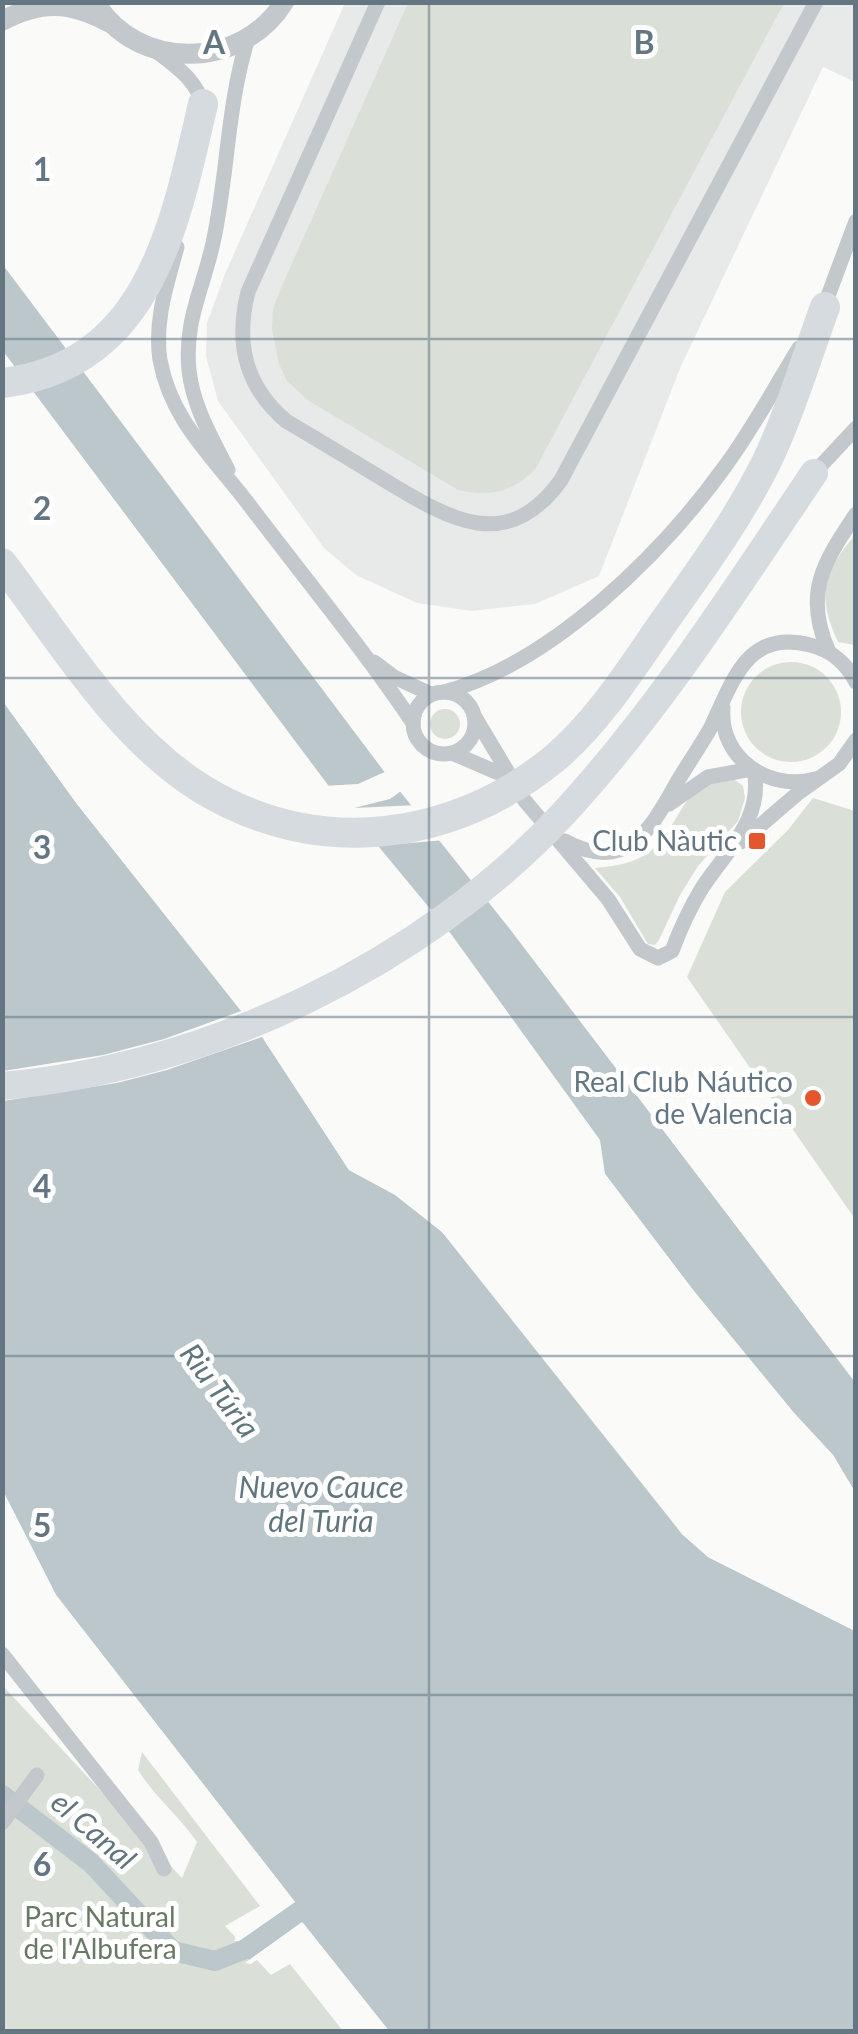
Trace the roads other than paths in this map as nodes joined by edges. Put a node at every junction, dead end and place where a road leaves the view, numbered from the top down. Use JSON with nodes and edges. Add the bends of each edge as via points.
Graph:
{"nodes":[{"id":1,"x":8,"y":2,"type":"edge"},
{"id":2,"x":96,"y":2,"type":"edge"},
{"id":3,"x":284,"y":2,"type":"edge"},
{"id":4,"x":378,"y":2,"type":"edge"},
{"id":5,"x":816,"y":2,"type":"edge"},
{"id":6,"x":2,"y":9,"type":"edge"},
{"id":7,"x":2,"y":21,"type":"edge"},
{"id":8,"x":114,"y":25,"type":"junction"},
{"id":9,"x":248,"y":38,"type":"junction"},
{"id":10,"x":153,"y":49,"type":"junction"},
{"id":11,"x":203,"y":104,"type":"junction"},
{"id":12,"x":856,"y":221,"type":"edge"},
{"id":13,"x":825,"y":307,"type":"junction"},
{"id":14,"x":2,"y":383,"type":"edge"},
{"id":15,"x":856,"y":428,"type":"edge"},
{"id":16,"x":814,"y":473,"type":"joint"},
{"id":17,"x":239,"y":492,"type":"junction"},
{"id":18,"x":856,"y":514,"type":"edge"},
{"id":19,"x":2,"y":563,"type":"edge"},
{"id":20,"x":360,"y":651,"type":"junction"},
{"id":21,"x":831,"y":653,"type":"junction"},
{"id":22,"x":856,"y":654,"type":"edge"},
{"id":23,"x":856,"y":682,"type":"edge"},
{"id":24,"x":437,"y":693,"type":"junction"},
{"id":25,"x":724,"y":699,"type":"junction"},
{"id":26,"x":475,"y":717,"type":"junction"},
{"id":27,"x":413,"y":723,"type":"junction"},
{"id":28,"x":856,"y":740,"type":"edge"},
{"id":29,"x":452,"y":753,"type":"junction"},
{"id":30,"x":753,"y":769,"type":"junction"},
{"id":31,"x":822,"y":776,"type":"junction"},
{"id":32,"x":514,"y":784,"type":"junction"},
{"id":33,"x":666,"y":806,"type":"junction"},
{"id":34,"x":552,"y":830,"type":"junction"},
{"id":35,"x":730,"y":851,"type":"junction"},
{"id":36,"x":2,"y":1086,"type":"edge"},
{"id":37,"x":2,"y":1654,"type":"edge"},
{"id":38,"x":32,"y":1781,"type":"dead end"},
{"id":39,"x":4,"y":1820,"type":"edge"},
{"id":40,"x":164,"y":1868,"type":"dead end"}],
"edges":[{"from":1,"to":6,"type":"street"},
{"from":2,"to":8,"type":"street"},
{"from":3,"to":9,"type":"street"},
{"from":4,"to":5,"type":"street","via":[[248,292],[242,349],[256,387],[286,421],[439,512],[478,524],[518,518],[562,480]]},
{"from":7,"to":8,"type":"street","via":[[59,4]]},
{"from":8,"to":10,"type":"street"},
{"from":9,"to":10,"type":"street","via":[[212,53]]},
{"from":9,"to":17,"type":"street","via":[[213,243],[188,334],[196,404]]},
{"from":10,"to":11,"type":"street","via":[[185,73]]},
{"from":11,"to":14,"type":"highway","via":[[154,271],[130,314],[93,350],[48,373]]},
{"from":11,"to":17,"type":"street","via":[[206,146],[163,297],[160,356],[176,410]]},
{"from":12,"to":13,"type":"street"},
{"from":13,"to":24,"type":"street","via":[[728,463],[648,556],[536,648],[485,678]]},
{"from":13,"to":32,"type":"highway","via":[[782,428],[752,492],[706,563],[596,714],[556,757]]},
{"from":15,"to":16,"type":"street"},
{"from":16,"to":34,"type":"highway","via":[[711,630]]},
{"from":17,"to":20,"type":"street"},
{"from":18,"to":21,"type":"street","via":[[818,582],[816,609]]},
{"from":19,"to":32,"type":"highway","via":[[112,706],[168,764],[230,804],[329,831],[376,832],[471,812]]},
{"from":20,"to":24,"type":"street","via":[[394,676]]},
{"from":20,"to":27,"type":"street"},
{"from":21,"to":22,"type":"street"},
{"from":21,"to":23,"type":"street"},
{"from":21,"to":25,"type":"street","via":[[802,642],[767,647],[739,667]]},
{"from":24,"to":26,"type":"street","via":[[452,692]]},
{"from":24,"to":27,"type":"street","via":[[418,706]]},
{"from":25,"to":30,"type":"street","via":[[731,746]]},
{"from":25,"to":33,"type":"street"},
{"from":26,"to":29,"type":"street","via":[[468,744]]},
{"from":26,"to":32,"type":"street"},
{"from":27,"to":29,"type":"street","via":[[429,750]]},
{"from":28,"to":31,"type":"street"},
{"from":29,"to":32,"type":"street"},
{"from":30,"to":31,"type":"street","via":[[792,782]]},
{"from":30,"to":33,"type":"street","via":[[708,777]]},
{"from":30,"to":35,"type":"street","via":[[751,815]]},
{"from":31,"to":35,"type":"street"},
{"from":32,"to":34,"type":"street"},
{"from":33,"to":34,"type":"street","via":[[646,833],[618,851],[593,853]]},
{"from":34,"to":35,"type":"street","via":[[640,949],[658,958],[672,951],[696,897]]},
{"from":34,"to":36,"type":"highway","via":[[414,937],[276,1014],[178,1051]]},
{"from":37,"to":40,"type":"street"},
{"from":38,"to":39,"type":"street"}]}
